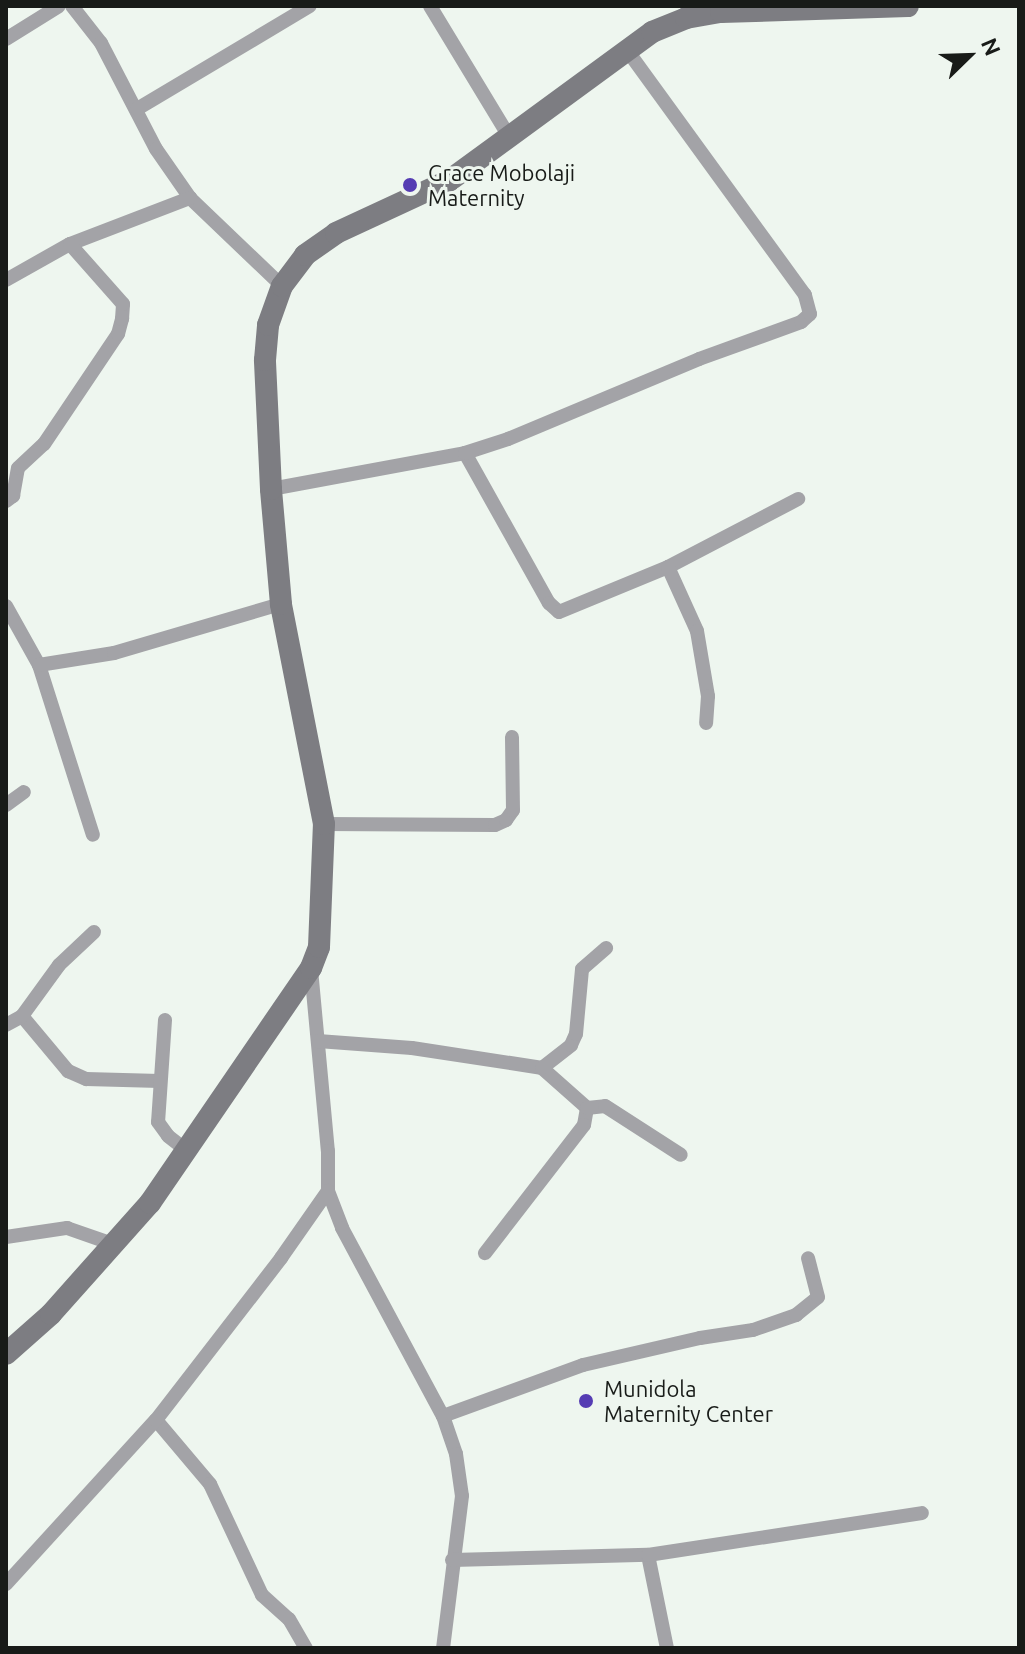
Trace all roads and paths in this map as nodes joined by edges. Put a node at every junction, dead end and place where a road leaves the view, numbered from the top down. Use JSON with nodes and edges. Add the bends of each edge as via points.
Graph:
{"nodes":[{"id":1,"x":59,"y":6,"type":"edge"},
{"id":2,"x":72,"y":6,"type":"edge"},
{"id":3,"x":430,"y":6,"type":"edge"},
{"id":4,"x":304,"y":7,"type":"edge"},
{"id":5,"x":901,"y":8,"type":"edge"},
{"id":6,"x":6,"y":39,"type":"edge"},
{"id":7,"x":626,"y":49,"type":"junction"},
{"id":8,"x":137,"y":109,"type":"junction"},
{"id":9,"x":508,"y":135,"type":"junction"},
{"id":10,"x":190,"y":198,"type":"junction"},
{"id":11,"x":70,"y":244,"type":"junction"},
{"id":12,"x":6,"y":280,"type":"edge"},
{"id":13,"x":282,"y":286,"type":"junction"},
{"id":14,"x":465,"y":453,"type":"junction"},
{"id":15,"x":271,"y":489,"type":"junction"},
{"id":16,"x":798,"y":499,"type":"dead end"},
{"id":17,"x":6,"y":501,"type":"edge"},
{"id":18,"x":668,"y":567,"type":"junction"},
{"id":19,"x":281,"y":604,"type":"junction"},
{"id":20,"x":6,"y":606,"type":"edge"},
{"id":21,"x":39,"y":665,"type":"junction"},
{"id":22,"x":706,"y":723,"type":"dead end"},
{"id":23,"x":512,"y":737,"type":"dead end"},
{"id":24,"x":24,"y":792,"type":"dead end"},
{"id":25,"x":6,"y":805,"type":"edge"},
{"id":26,"x":324,"y":824,"type":"junction"},
{"id":27,"x":93,"y":835,"type":"dead end"},
{"id":28,"x":94,"y":932,"type":"dead end"},
{"id":29,"x":606,"y":948,"type":"dead end"},
{"id":30,"x":311,"y":968,"type":"junction"},
{"id":31,"x":22,"y":1016,"type":"junction"},
{"id":32,"x":165,"y":1020,"type":"dead end"},
{"id":33,"x":6,"y":1025,"type":"edge"},
{"id":34,"x":318,"y":1041,"type":"junction"},
{"id":35,"x":542,"y":1068,"type":"junction"},
{"id":36,"x":160,"y":1081,"type":"junction"},
{"id":37,"x":587,"y":1108,"type":"junction"},
{"id":38,"x":187,"y":1151,"type":"junction"},
{"id":39,"x":681,"y":1155,"type":"dead end"},
{"id":40,"x":328,"y":1191,"type":"junction"},
{"id":41,"x":6,"y":1237,"type":"edge"},
{"id":42,"x":113,"y":1244,"type":"junction"},
{"id":43,"x":485,"y":1253,"type":"dead end"},
{"id":44,"x":808,"y":1258,"type":"dead end"},
{"id":45,"x":6,"y":1354,"type":"edge"},
{"id":46,"x":443,"y":1416,"type":"junction"},
{"id":47,"x":156,"y":1420,"type":"junction"},
{"id":48,"x":922,"y":1513,"type":"dead end"},
{"id":49,"x":648,"y":1555,"type":"junction"},
{"id":50,"x":452,"y":1560,"type":"junction"},
{"id":51,"x":6,"y":1584,"type":"edge"},
{"id":52,"x":306,"y":1648,"type":"edge"},
{"id":53,"x":443,"y":1648,"type":"edge"},
{"id":54,"x":667,"y":1648,"type":"edge"}],
"edges":[{"from":1,"to":6,"type":"street"},
{"from":2,"to":8,"type":"street","via":[[101,43]]},
{"from":3,"to":9,"type":"street"},
{"from":4,"to":8,"type":"street"},
{"from":5,"to":7,"type":"street","via":[[721,12],[686,18]]},
{"from":7,"to":9,"type":"street"},
{"from":7,"to":14,"type":"street","via":[[805,295],[810,314],[801,322]]},
{"from":8,"to":10,"type":"street","via":[[156,149]]},
{"from":9,"to":13,"type":"street","via":[[450,180],[336,233],[305,255]]},
{"from":10,"to":11,"type":"street"},
{"from":10,"to":13,"type":"street"},
{"from":11,"to":12,"type":"street"},
{"from":11,"to":17,"type":"street","via":[[123,304],[122,319],[118,334],[44,444],[18,468],[13,496]]},
{"from":13,"to":15,"type":"street","via":[[268,325],[265,360]]},
{"from":14,"to":15,"type":"street"},
{"from":14,"to":18,"type":"street","via":[[549,603],[559,612]]},
{"from":15,"to":19,"type":"street"},
{"from":16,"to":18,"type":"street"},
{"from":18,"to":22,"type":"street","via":[[697,631],[708,696]]},
{"from":19,"to":21,"type":"street","via":[[114,653]]},
{"from":19,"to":26,"type":"street"},
{"from":20,"to":21,"type":"street"},
{"from":21,"to":27,"type":"street"},
{"from":23,"to":26,"type":"street","via":[[513,810],[506,820],[495,825]]},
{"from":24,"to":25,"type":"street"},
{"from":26,"to":30,"type":"street","via":[[319,947]]},
{"from":28,"to":31,"type":"street","via":[[59,965]]},
{"from":29,"to":35,"type":"street","via":[[582,969],[571,1045]]},
{"from":30,"to":34,"type":"street"},
{"from":30,"to":38,"type":"street"},
{"from":31,"to":33,"type":"street"},
{"from":31,"to":36,"type":"street","via":[[68,1071],[86,1079]]},
{"from":32,"to":36,"type":"street"},
{"from":34,"to":35,"type":"street","via":[[412,1048]]},
{"from":34,"to":40,"type":"street"},
{"from":35,"to":37,"type":"street"},
{"from":36,"to":38,"type":"street","via":[[158,1122]]},
{"from":37,"to":39,"type":"street","via":[[605,1106]]},
{"from":37,"to":43,"type":"street","via":[[584,1125]]},
{"from":38,"to":42,"type":"street"},
{"from":40,"to":46,"type":"street","via":[[342,1228]]},
{"from":40,"to":47,"type":"street"},
{"from":41,"to":42,"type":"street","via":[[67,1228]]},
{"from":42,"to":45,"type":"street","via":[[51,1314]]},
{"from":44,"to":46,"type":"street","via":[[818,1297],[796,1315],[753,1330],[583,1365]]},
{"from":46,"to":50,"type":"street","via":[[462,1496]]},
{"from":47,"to":51,"type":"street"},
{"from":47,"to":52,"type":"street","via":[[210,1484],[262,1595],[289,1619]]},
{"from":48,"to":49,"type":"street"},
{"from":49,"to":50,"type":"street"},
{"from":49,"to":54,"type":"street"},
{"from":50,"to":53,"type":"street"}]}
